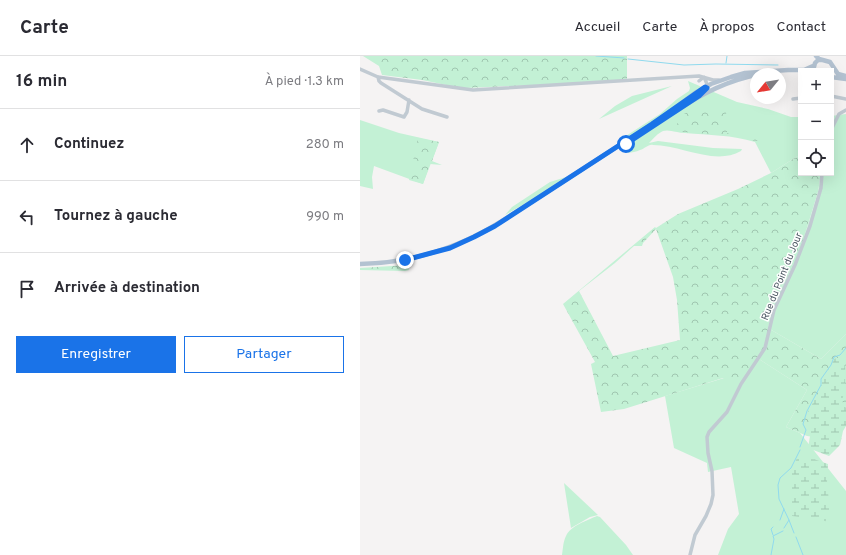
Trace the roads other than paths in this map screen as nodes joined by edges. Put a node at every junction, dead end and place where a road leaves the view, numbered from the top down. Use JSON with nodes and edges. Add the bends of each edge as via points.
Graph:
{"nodes":[{"id":1,"x":813,"y":56,"type":"edge"},
{"id":2,"x":816,"y":56,"type":"edge"},
{"id":3,"x":823,"y":60,"type":"junction"},
{"id":4,"x":814,"y":67,"type":"edge"},
{"id":5,"x":833,"y":68,"type":"edge"},
{"id":6,"x":360,"y":69,"type":"edge"},
{"id":7,"x":834,"y":69,"type":"edge"},
{"id":8,"x":786,"y":71,"type":"edge"},
{"id":9,"x":786,"y":71,"type":"edge"},
{"id":10,"x":750,"y":73,"type":"edge"},
{"id":11,"x":798,"y":73,"type":"edge"},
{"id":12,"x":750,"y":76,"type":"edge"},
{"id":13,"x":846,"y":76,"type":"edge"},
{"id":14,"x":378,"y":77,"type":"junction"},
{"id":15,"x":692,"y":77,"type":"junction"},
{"id":16,"x":834,"y":77,"type":"edge"},
{"id":17,"x":704,"y":78,"type":"junction"},
{"id":18,"x":846,"y":79,"type":"edge"},
{"id":19,"x":721,"y":80,"type":"junction"},
{"id":20,"x":699,"y":81,"type":"junction"},
{"id":21,"x":707,"y":88,"type":"junction"},
{"id":22,"x":699,"y":93,"type":"junction"},
{"id":23,"x":834,"y":97,"type":"edge"},
{"id":24,"x":798,"y":98,"type":"edge"},
{"id":25,"x":793,"y":99,"type":"dead end"},
{"id":26,"x":846,"y":99,"type":"edge"},
{"id":27,"x":409,"y":100,"type":"junction"},
{"id":28,"x":846,"y":110,"type":"edge"},
{"id":29,"x":379,"y":111,"type":"dead end"},
{"id":30,"x":447,"y":117,"type":"dead end"},
{"id":31,"x":834,"y":124,"type":"edge"},
{"id":32,"x":822,"y":176,"type":"edge"},
{"id":33,"x":360,"y":266,"type":"edge"},
{"id":34,"x":690,"y":555,"type":"edge"}],
"edges":[{"from":1,"to":4,"type":"main road"},
{"from":2,"to":3,"type":"main road"},
{"from":3,"to":4,"type":"main road","via":[[818,60]]},
{"from":3,"to":5,"type":"main road","via":[[830,62]]},
{"from":4,"to":8,"type":"main road"},
{"from":6,"to":14,"type":"street"},
{"from":7,"to":13,"type":"main road","via":[[838,74]]},
{"from":9,"to":11,"type":"main road"},
{"from":10,"to":19,"type":"main road"},
{"from":12,"to":21,"type":"main road"},
{"from":14,"to":15,"type":"street","via":[[473,90]]},
{"from":14,"to":27,"type":"street","via":[[381,83]]},
{"from":15,"to":17,"type":"street"},
{"from":15,"to":20,"type":"street"},
{"from":16,"to":18,"type":"main road"},
{"from":17,"to":19,"type":"street"},
{"from":17,"to":20,"type":"street"},
{"from":17,"to":21,"type":"street"},
{"from":19,"to":21,"type":"main road"},
{"from":20,"to":21,"type":"street"},
{"from":20,"to":22,"type":"street"},
{"from":21,"to":22,"type":"main road"},
{"from":22,"to":33,"type":"main road","via":[[480,237],[420,259],[395,264]]},
{"from":23,"to":26,"type":"street"},
{"from":24,"to":25,"type":"street"},
{"from":27,"to":29,"type":"street","via":[[404,117]]},
{"from":27,"to":30,"type":"street","via":[[422,109]]},
{"from":28,"to":31,"type":"street","via":[[839,114]]},
{"from":32,"to":34,"type":"street","name":"Rue du Point du Jour","via":[[810,226],[796,265],[774,310],[765,348],[741,384],[727,412],[707,437],[713,495],[706,516],[695,535]]}]}
